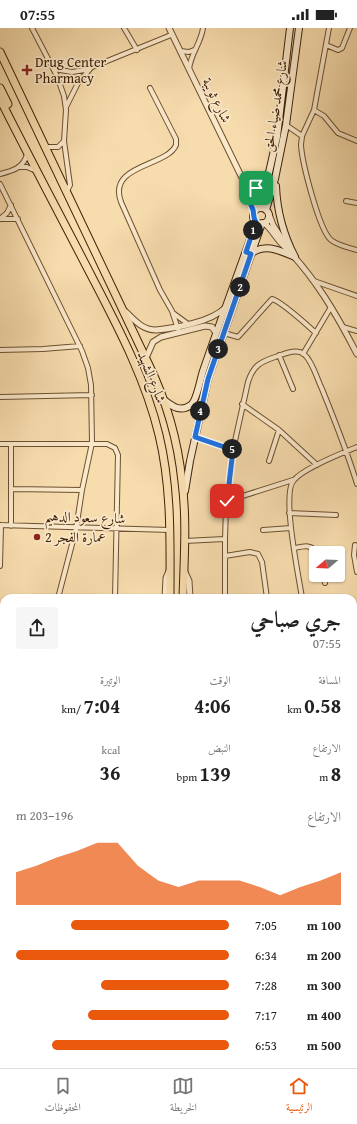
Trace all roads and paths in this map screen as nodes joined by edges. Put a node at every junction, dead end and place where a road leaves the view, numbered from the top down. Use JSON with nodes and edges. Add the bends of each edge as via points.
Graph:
{"nodes":[{"id":1,"x":32,"y":28,"type":"edge"},
{"id":2,"x":124,"y":28,"type":"edge"},
{"id":3,"x":169,"y":28,"type":"edge"},
{"id":4,"x":203,"y":28,"type":"edge"},
{"id":5,"x":290,"y":28,"type":"edge"},
{"id":6,"x":299,"y":28,"type":"edge"},
{"id":7,"x":329,"y":28,"type":"edge"},
{"id":8,"x":350,"y":28,"type":"edge"},
{"id":9,"x":171,"y":35,"type":"junction"},
{"id":10,"x":326,"y":45,"type":"junction"},
{"id":11,"x":137,"y":50,"type":"junction"},
{"id":12,"x":194,"y":50,"type":"junction"},
{"id":13,"x":179,"y":51,"type":"junction"},
{"id":14,"x":0,"y":52,"type":"edge"},
{"id":15,"x":0,"y":63,"type":"edge"},
{"id":16,"x":91,"y":68,"type":"junction"},
{"id":17,"x":54,"y":69,"type":"junction"},
{"id":18,"x":189,"y":71,"type":"junction"},
{"id":19,"x":0,"y":88,"type":"edge"},
{"id":20,"x":150,"y":88,"type":"dead end"},
{"id":21,"x":0,"y":99,"type":"edge"},
{"id":22,"x":66,"y":110,"type":"junction"},
{"id":23,"x":314,"y":110,"type":"junction"},
{"id":24,"x":286,"y":125,"type":"junction"},
{"id":25,"x":302,"y":136,"type":"junction"},
{"id":26,"x":64,"y":141,"type":"junction"},
{"id":27,"x":357,"y":141,"type":"edge"},
{"id":28,"x":46,"y":147,"type":"junction"},
{"id":29,"x":27,"y":154,"type":"junction"},
{"id":30,"x":20,"y":167,"type":"junction"},
{"id":31,"x":36,"y":171,"type":"junction"},
{"id":32,"x":270,"y":171,"type":"junction"},
{"id":33,"x":0,"y":174,"type":"edge"},
{"id":34,"x":275,"y":179,"type":"junction"},
{"id":35,"x":244,"y":182,"type":"junction"},
{"id":36,"x":44,"y":183,"type":"junction"},
{"id":37,"x":0,"y":184,"type":"edge"},
{"id":38,"x":67,"y":191,"type":"junction"},
{"id":39,"x":346,"y":201,"type":"dead end"},
{"id":40,"x":357,"y":203,"type":"edge"},
{"id":41,"x":11,"y":205,"type":"junction"},
{"id":42,"x":262,"y":210,"type":"junction"},
{"id":43,"x":0,"y":219,"type":"edge"},
{"id":44,"x":18,"y":219,"type":"junction"},
{"id":45,"x":261,"y":223,"type":"junction"},
{"id":46,"x":288,"y":249,"type":"junction"},
{"id":47,"x":357,"y":250,"type":"edge"},
{"id":48,"x":249,"y":253,"type":"junction"},
{"id":49,"x":295,"y":257,"type":"junction"},
{"id":50,"x":314,"y":281,"type":"junction"},
{"id":51,"x":357,"y":296,"type":"edge"},
{"id":52,"x":228,"y":304,"type":"junction"},
{"id":53,"x":331,"y":307,"type":"junction"},
{"id":54,"x":123,"y":308,"type":"junction"},
{"id":55,"x":172,"y":311,"type":"junction"},
{"id":56,"x":188,"y":324,"type":"junction"},
{"id":57,"x":177,"y":326,"type":"junction"},
{"id":58,"x":343,"y":327,"type":"junction"},
{"id":59,"x":357,"y":331,"type":"edge"},
{"id":60,"x":179,"y":332,"type":"junction"},
{"id":61,"x":316,"y":332,"type":"junction"},
{"id":62,"x":216,"y":333,"type":"junction"},
{"id":63,"x":224,"y":333,"type":"junction"},
{"id":64,"x":80,"y":346,"type":"junction"},
{"id":65,"x":0,"y":350,"type":"edge"},
{"id":66,"x":303,"y":354,"type":"junction"},
{"id":67,"x":357,"y":354,"type":"edge"},
{"id":68,"x":279,"y":356,"type":"junction"},
{"id":69,"x":146,"y":358,"type":"junction"},
{"id":70,"x":201,"y":376,"type":"junction"},
{"id":71,"x":208,"y":379,"type":"junction"},
{"id":72,"x":293,"y":389,"type":"dead end"},
{"id":73,"x":92,"y":395,"type":"junction"},
{"id":74,"x":0,"y":397,"type":"edge"},
{"id":75,"x":164,"y":400,"type":"junction"},
{"id":76,"x":242,"y":404,"type":"junction"},
{"id":77,"x":279,"y":430,"type":"junction"},
{"id":78,"x":195,"y":437,"type":"junction"},
{"id":79,"x":92,"y":443,"type":"junction"},
{"id":80,"x":0,"y":444,"type":"edge"},
{"id":81,"x":11,"y":444,"type":"junction"},
{"id":82,"x":357,"y":447,"type":"edge"},
{"id":83,"x":233,"y":450,"type":"junction"},
{"id":84,"x":347,"y":451,"type":"junction"},
{"id":85,"x":269,"y":461,"type":"dead end"},
{"id":86,"x":317,"y":465,"type":"junction"},
{"id":87,"x":294,"y":480,"type":"junction"},
{"id":88,"x":357,"y":484,"type":"edge"},
{"id":89,"x":12,"y":489,"type":"junction"},
{"id":90,"x":82,"y":490,"type":"junction"},
{"id":91,"x":184,"y":498,"type":"junction"},
{"id":92,"x":227,"y":501,"type":"junction"},
{"id":93,"x":290,"y":513,"type":"junction"},
{"id":94,"x":336,"y":515,"type":"dead end"},
{"id":95,"x":1,"y":525,"type":"edge"},
{"id":96,"x":11,"y":526,"type":"junction"},
{"id":97,"x":291,"y":528,"type":"junction"},
{"id":98,"x":76,"y":529,"type":"junction"},
{"id":99,"x":117,"y":530,"type":"junction"},
{"id":100,"x":170,"y":530,"type":"junction"},
{"id":101,"x":263,"y":530,"type":"dead end"},
{"id":102,"x":225,"y":539,"type":"junction"},
{"id":103,"x":184,"y":541,"type":"junction"},
{"id":104,"x":355,"y":545,"type":"dead end"},
{"id":105,"x":309,"y":546,"type":"edge"},
{"id":106,"x":295,"y":548,"type":"junction"},
{"id":107,"x":225,"y":556,"type":"junction"},
{"id":108,"x":0,"y":566,"type":"edge"},
{"id":109,"x":170,"y":568,"type":"junction"},
{"id":110,"x":184,"y":569,"type":"junction"},
{"id":111,"x":357,"y":572,"type":"edge"},
{"id":112,"x":59,"y":594,"type":"edge"},
{"id":113,"x":116,"y":594,"type":"edge"},
{"id":114,"x":165,"y":594,"type":"edge"},
{"id":115,"x":170,"y":594,"type":"edge"},
{"id":116,"x":183,"y":594,"type":"edge"},
{"id":117,"x":190,"y":594,"type":"edge"},
{"id":118,"x":225,"y":594,"type":"edge"},
{"id":119,"x":266,"y":594,"type":"edge"},
{"id":120,"x":301,"y":594,"type":"edge"}],
"edges":[{"from":1,"to":17,"type":"street"},
{"from":2,"to":11,"type":"street"},
{"from":3,"to":9,"type":"street","name":"شارع ثويبة"},
{"from":4,"to":12,"type":"street","via":[[201,39]]},
{"from":5,"to":32,"type":"main road","name":"شارع محمد ضياء الحق","via":[[277,137]]},
{"from":6,"to":24,"type":"main road","name":"شارع محمد ضياء الحق"},
{"from":7,"to":10,"type":"street"},
{"from":8,"to":10,"type":"street","via":[[342,48],[338,50]]},
{"from":9,"to":11,"type":"street"},
{"from":9,"to":13,"type":"street","name":"شارع ثويبة"},
{"from":10,"to":23,"type":"street"},
{"from":11,"to":16,"type":"street"},
{"from":12,"to":13,"type":"street"},
{"from":12,"to":18,"type":"street"},
{"from":13,"to":18,"type":"street","name":"شارع ثويبة"},
{"from":14,"to":28,"type":"highway","name":"شارع الشهيد"},
{"from":15,"to":38,"type":"highway","name":"شارع الشهيد","via":[[62,187]]},
{"from":16,"to":17,"type":"street","via":[[72,72]]},
{"from":16,"to":22,"type":"street","via":[[73,92]]},
{"from":17,"to":22,"type":"street","via":[[62,89]]},
{"from":18,"to":35,"type":"street","name":"شارع ثويبة"},
{"from":19,"to":36,"type":"highway","name":"شارع الشهيد"},
{"from":20,"to":55,"type":"street","via":[[176,139],[176,146],[172,152],[128,174],[121,182],[119,192],[121,202],[160,290]]},
{"from":21,"to":29,"type":"highway","name":"شارع الشهيد"},
{"from":22,"to":26,"type":"street"},
{"from":23,"to":25,"type":"street"},
{"from":23,"to":27,"type":"street","via":[[324,116],[338,133]]},
{"from":24,"to":25,"type":"street"},
{"from":24,"to":34,"type":"main road","name":"شارع محمد ضياء الحق"},
{"from":25,"to":47,"type":"street","via":[[307,175],[324,230],[332,241]]},
{"from":26,"to":28,"type":"street","via":[[58,148]]},
{"from":26,"to":38,"type":"street","via":[[70,183]]},
{"from":28,"to":38,"type":"highway","name":"شارع الشهيد"},
{"from":29,"to":30,"type":"street"},
{"from":29,"to":31,"type":"highway","name":"شارع الشهيد"},
{"from":30,"to":31,"type":"street","via":[[27,166]]},
{"from":30,"to":33,"type":"street"},
{"from":31,"to":36,"type":"highway","name":"شارع الشهيد"},
{"from":32,"to":35,"type":"main road","via":[[258,187],[252,187]]},
{"from":32,"to":42,"type":"main road","name":"شارع محمد ضياء الحق"},
{"from":34,"to":42,"type":"main road","name":"شارع محمد ضياء الحق"},
{"from":34,"to":49,"type":"main road","via":[[280,218]]},
{"from":35,"to":42,"type":"street","name":"شارع ثويبة","via":[[247,198]]},
{"from":36,"to":100,"type":"highway","name":"شارع الشهيد","via":[[105,302],[144,388],[164,459]]},
{"from":37,"to":41,"type":"street"},
{"from":38,"to":54,"type":"highway","name":"شارع الشهيد"},
{"from":39,"to":40,"type":"street"},
{"from":41,"to":43,"type":"street"},
{"from":41,"to":44,"type":"street"},
{"from":42,"to":45,"type":"main road","via":[[268,219]]},
{"from":42,"to":45,"type":"main road","via":[[253,216]]},
{"from":42,"to":46,"type":"street","name":"شارع ثويبة"},
{"from":43,"to":44,"type":"street"},
{"from":44,"to":64,"type":"street"},
{"from":45,"to":46,"type":"street"},
{"from":45,"to":48,"type":"main road"},
{"from":46,"to":49,"type":"street"},
{"from":48,"to":49,"type":"main road","via":[[270,248]]},
{"from":48,"to":52,"type":"main road"},
{"from":48,"to":63,"type":"main road"},
{"from":49,"to":50,"type":"street"},
{"from":50,"to":51,"type":"street"},
{"from":50,"to":53,"type":"street"},
{"from":52,"to":56,"type":"street","via":[[214,316]]},
{"from":52,"to":62,"type":"main road"},
{"from":53,"to":58,"type":"street"},
{"from":53,"to":61,"type":"street"},
{"from":54,"to":57,"type":"street","via":[[137,323],[147,329]]},
{"from":54,"to":69,"type":"highway","name":"شارع الشهيد"},
{"from":55,"to":56,"type":"street"},
{"from":55,"to":57,"type":"street"},
{"from":56,"to":57,"type":"street"},
{"from":57,"to":60,"type":"street"},
{"from":58,"to":59,"type":"street"},
{"from":58,"to":67,"type":"street"},
{"from":60,"to":62,"type":"street","via":[[204,326],[212,327]]},
{"from":60,"to":69,"type":"street","via":[[157,339],[150,346]]},
{"from":61,"to":63,"type":"street","via":[[272,299],[238,337]]},
{"from":61,"to":66,"type":"street"},
{"from":62,"to":70,"type":"main road"},
{"from":63,"to":71,"type":"main road"},
{"from":64,"to":65,"type":"street"},
{"from":64,"to":73,"type":"street","via":[[88,368]]},
{"from":66,"to":68,"type":"street","via":[[294,352]]},
{"from":66,"to":84,"type":"street","via":[[313,369]]},
{"from":68,"to":72,"type":"street"},
{"from":68,"to":76,"type":"street","via":[[260,362],[255,368],[250,375]]},
{"from":69,"to":75,"type":"highway","name":"شارع الشهيد"},
{"from":70,"to":71,"type":"main road"},
{"from":70,"to":75,"type":"main road","via":[[194,402],[187,408],[173,408]]},
{"from":71,"to":78,"type":"main road"},
{"from":73,"to":74,"type":"street"},
{"from":73,"to":79,"type":"street"},
{"from":75,"to":91,"type":"highway","name":"شارع الشهيد","via":[[174,433]]},
{"from":76,"to":77,"type":"street"},
{"from":76,"to":83,"type":"street"},
{"from":77,"to":85,"type":"street"},
{"from":77,"to":86,"type":"street"},
{"from":78,"to":83,"type":"street"},
{"from":78,"to":91,"type":"main road"},
{"from":79,"to":81,"type":"street"},
{"from":79,"to":90,"type":"street"},
{"from":79,"to":99,"type":"street","via":[[112,445],[117,451]]},
{"from":80,"to":81,"type":"street"},
{"from":81,"to":89,"type":"street"},
{"from":82,"to":84,"type":"street"},
{"from":83,"to":92,"type":"street"},
{"from":84,"to":86,"type":"street"},
{"from":84,"to":88,"type":"street"},
{"from":86,"to":87,"type":"street"},
{"from":87,"to":92,"type":"street"},
{"from":87,"to":93,"type":"street","via":[[289,492]]},
{"from":89,"to":90,"type":"street"},
{"from":89,"to":96,"type":"street"},
{"from":90,"to":98,"type":"street"},
{"from":91,"to":103,"type":"highway","name":"شارع الشهيد"},
{"from":92,"to":102,"type":"street"},
{"from":93,"to":94,"type":"street"},
{"from":93,"to":97,"type":"street"},
{"from":95,"to":96,"type":"street","name":"شارع سعود الدهيم"},
{"from":95,"to":108,"type":"street"},
{"from":96,"to":98,"type":"street","name":"شارع سعود الدهيم"},
{"from":97,"to":101,"type":"street"},
{"from":97,"to":106,"type":"street"},
{"from":98,"to":99,"type":"street","name":"شارع سعود الدهيم"},
{"from":98,"to":112,"type":"street"},
{"from":99,"to":100,"type":"street","name":"شارع سعود الدهيم"},
{"from":99,"to":113,"type":"street"},
{"from":100,"to":109,"type":"highway","name":"شارع الشهيد"},
{"from":102,"to":103,"type":"street"},
{"from":102,"to":107,"type":"street"},
{"from":103,"to":110,"type":"highway","name":"شارع الشهيد"},
{"from":104,"to":111,"type":"street"},
{"from":105,"to":106,"type":"street"},
{"from":106,"to":120,"type":"street"},
{"from":107,"to":118,"type":"street"},
{"from":107,"to":119,"type":"street","via":[[250,552],[258,554],[262,562]]},
{"from":109,"to":114,"type":"street","via":[[166,578]]},
{"from":109,"to":115,"type":"highway","name":"شارع الشهيد"},
{"from":110,"to":116,"type":"highway","name":"شارع الشهيد"},
{"from":110,"to":117,"type":"street","via":[[189,581]]}]}
